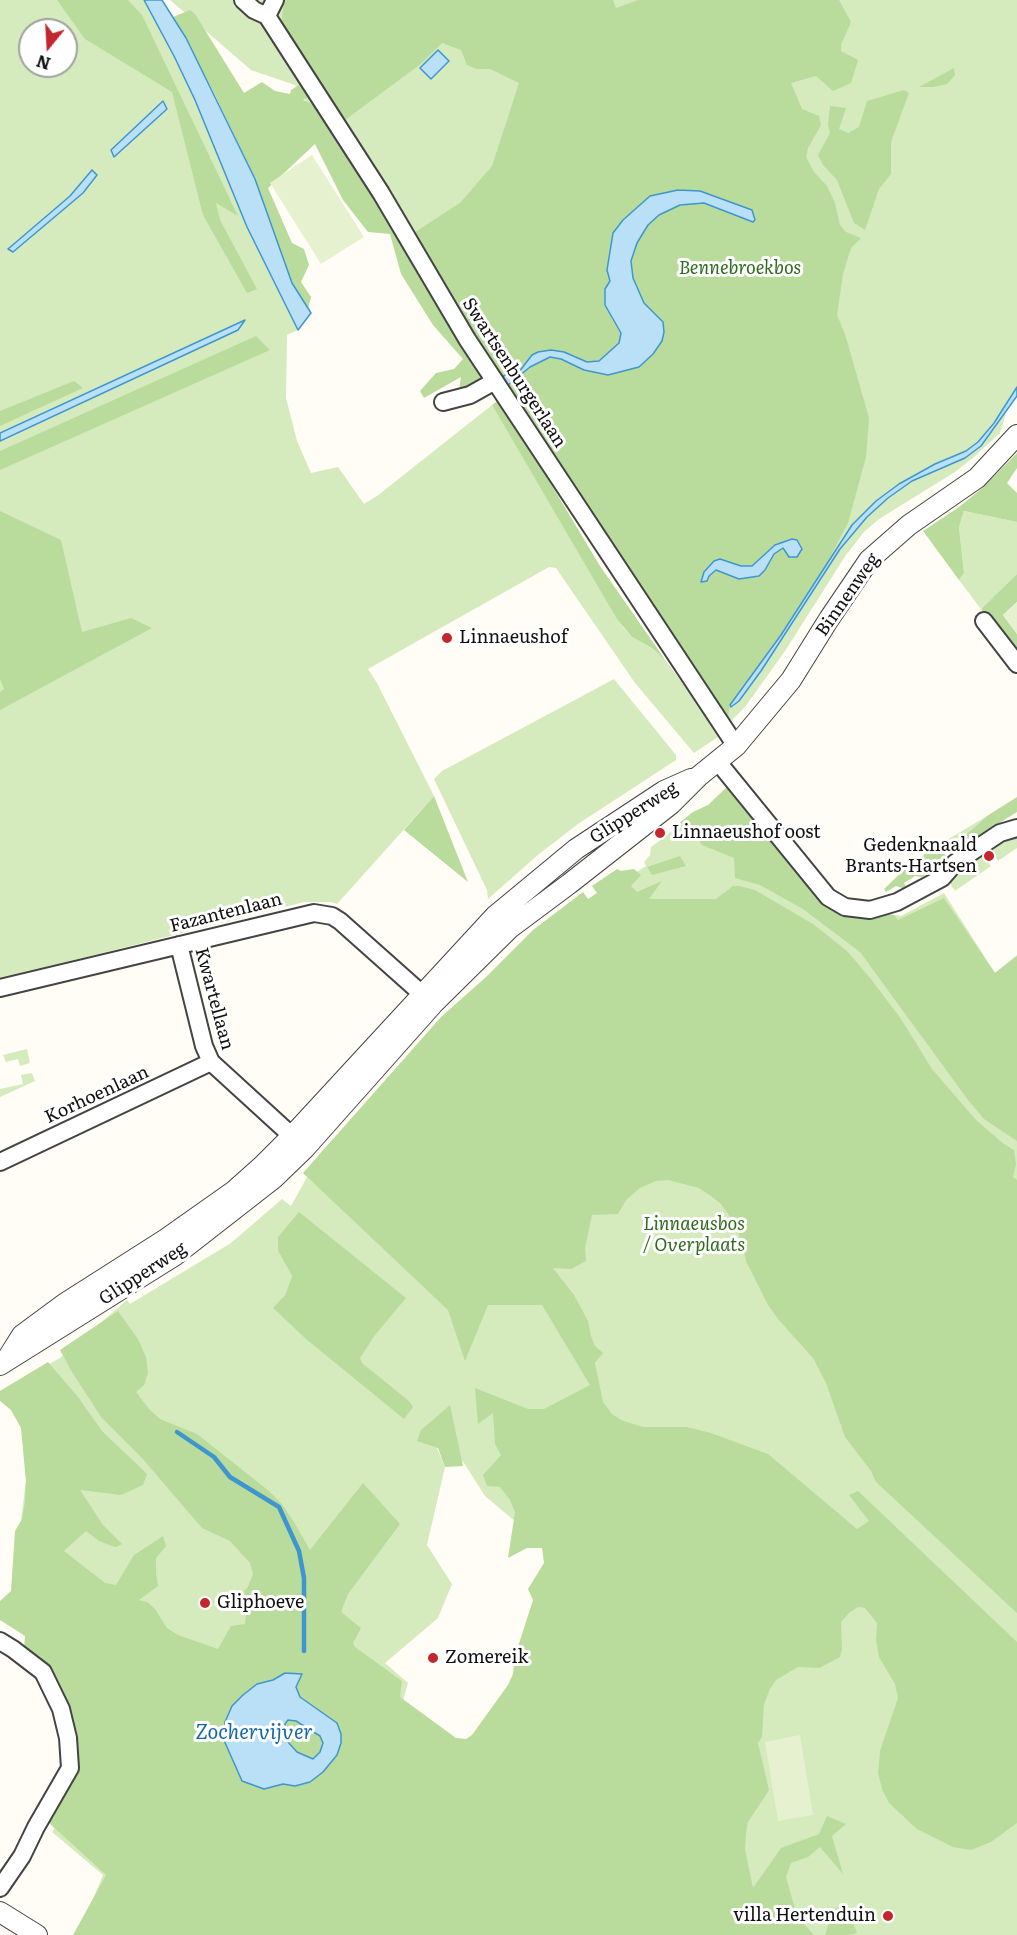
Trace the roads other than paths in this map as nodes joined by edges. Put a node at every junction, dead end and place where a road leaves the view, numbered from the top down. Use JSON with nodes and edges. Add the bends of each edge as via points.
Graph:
{"nodes":[{"id":1,"x":243,"y":0,"type":"edge"},
{"id":2,"x":275,"y":0,"type":"edge"},
{"id":3,"x":267,"y":16,"type":"junction"},
{"id":4,"x":495,"y":381,"type":"junction"},
{"id":5,"x":443,"y":402,"type":"dead end"},
{"id":6,"x":1017,"y":435,"type":"edge"},
{"id":7,"x":984,"y":621,"type":"dead end"},
{"id":8,"x":1017,"y":664,"type":"edge"},
{"id":9,"x":736,"y":746,"type":"junction"},
{"id":10,"x":718,"y":762,"type":"junction"},
{"id":11,"x":699,"y":776,"type":"joint"},
{"id":12,"x":1017,"y":828,"type":"edge"},
{"id":13,"x":179,"y":945,"type":"junction"},
{"id":14,"x":0,"y":988,"type":"edge"},
{"id":15,"x":427,"y":999,"type":"junction"},
{"id":16,"x":211,"y":1062,"type":"junction"},
{"id":17,"x":299,"y":1142,"type":"junction"},
{"id":18,"x":0,"y":1162,"type":"edge"},
{"id":19,"x":3,"y":1363,"type":"edge"},
{"id":20,"x":0,"y":1641,"type":"edge"},
{"id":21,"x":0,"y":1888,"type":"edge"},
{"id":22,"x":0,"y":1912,"type":"edge"},
{"id":23,"x":37,"y":1935,"type":"edge"}],
"edges":[{"from":1,"to":3,"type":"street","name":"Swartsenburgerlaan"},
{"from":2,"to":3,"type":"street"},
{"from":3,"to":4,"type":"street","name":"Swartsenburgerlaan"},
{"from":4,"to":5,"type":"street","via":[[470,395]]},
{"from":4,"to":9,"type":"street","name":"Swartsenburgerlaan"},
{"from":6,"to":9,"type":"street","name":"Binnenweg","via":[[977,478],[909,525],[869,560],[791,680]]},
{"from":7,"to":8,"type":"street"},
{"from":9,"to":10,"type":"street","name":"Binnenweg"},
{"from":10,"to":11,"type":"street","name":"Binnenweg"},
{"from":10,"to":12,"type":"street","via":[[828,897],[845,907],[870,910],[897,902],[942,878],[956,863],[1000,832]]},
{"from":11,"to":15,"type":"street","name":"Glipperweg","via":[[671,804],[510,928]]},
{"from":13,"to":14,"type":"street","name":"Fazantenlaan"},
{"from":13,"to":15,"type":"street","name":"Fazantenlaan","via":[[304,915],[324,914],[340,921]]},
{"from":13,"to":16,"type":"street","name":"Kwartellaan"},
{"from":15,"to":17,"type":"street","name":"Glipperweg"},
{"from":16,"to":17,"type":"street","name":"Kwartellaan"},
{"from":16,"to":18,"type":"street","name":"Korhoenlaan"},
{"from":17,"to":19,"type":"street","name":"Glipperweg","via":[[174,1256]]},
{"from":20,"to":21,"type":"street","via":[[43,1672],[61,1709],[70,1768]]},
{"from":22,"to":23,"type":"street"}]}
